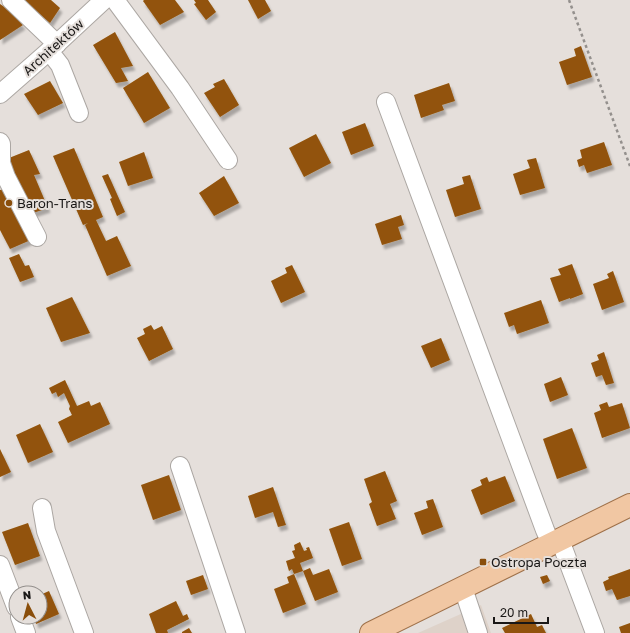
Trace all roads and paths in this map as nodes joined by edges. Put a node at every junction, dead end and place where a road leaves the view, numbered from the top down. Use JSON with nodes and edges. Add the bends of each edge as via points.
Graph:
{"nodes":[{"id":1,"x":11,"y":0,"type":"edge"},
{"id":2,"x":104,"y":0,"type":"edge"},
{"id":3,"x":115,"y":0,"type":"edge"},
{"id":4,"x":569,"y":0,"type":"edge"},
{"id":5,"x":53,"y":48,"type":"junction"},
{"id":6,"x":0,"y":94,"type":"edge"},
{"id":7,"x":386,"y":102,"type":"dead end"},
{"id":8,"x":79,"y":113,"type":"dead end"},
{"id":9,"x":0,"y":142,"type":"edge"},
{"id":10,"x":228,"y":160,"type":"dead end"},
{"id":11,"x":630,"y":166,"type":"edge"},
{"id":12,"x":37,"y":237,"type":"dead end"},
{"id":13,"x":180,"y":466,"type":"dead end"},
{"id":14,"x":630,"y":505,"type":"edge"},
{"id":15,"x":42,"y":508,"type":"dead end"},
{"id":16,"x":556,"y":542,"type":"junction"},
{"id":17,"x":0,"y":566,"type":"edge"},
{"id":18,"x":8,"y":586,"type":"edge"},
{"id":19,"x":463,"y":588,"type":"junction"},
{"id":20,"x":84,"y":633,"type":"edge"},
{"id":21,"x":236,"y":633,"type":"edge"},
{"id":22,"x":370,"y":633,"type":"edge"},
{"id":23,"x":478,"y":633,"type":"edge"},
{"id":24,"x":595,"y":633,"type":"edge"}],
"edges":[{"from":1,"to":5,"type":"street"},
{"from":2,"to":5,"type":"street","name":"Architektów"},
{"from":3,"to":10,"type":"street","via":[[180,88]]},
{"from":4,"to":11,"type":"path"},
{"from":5,"to":6,"type":"street","name":"Architektów"},
{"from":5,"to":8,"type":"street"},
{"from":7,"to":16,"type":"street","via":[[542,523]]},
{"from":9,"to":12,"type":"street","via":[[1,163],[6,177]]},
{"from":13,"to":21,"type":"street"},
{"from":14,"to":16,"type":"main road"},
{"from":15,"to":20,"type":"street","via":[[46,531]]},
{"from":16,"to":19,"type":"main road"},
{"from":16,"to":24,"type":"street"},
{"from":17,"to":18,"type":"street"},
{"from":19,"to":22,"type":"main road"},
{"from":19,"to":23,"type":"street"}]}
